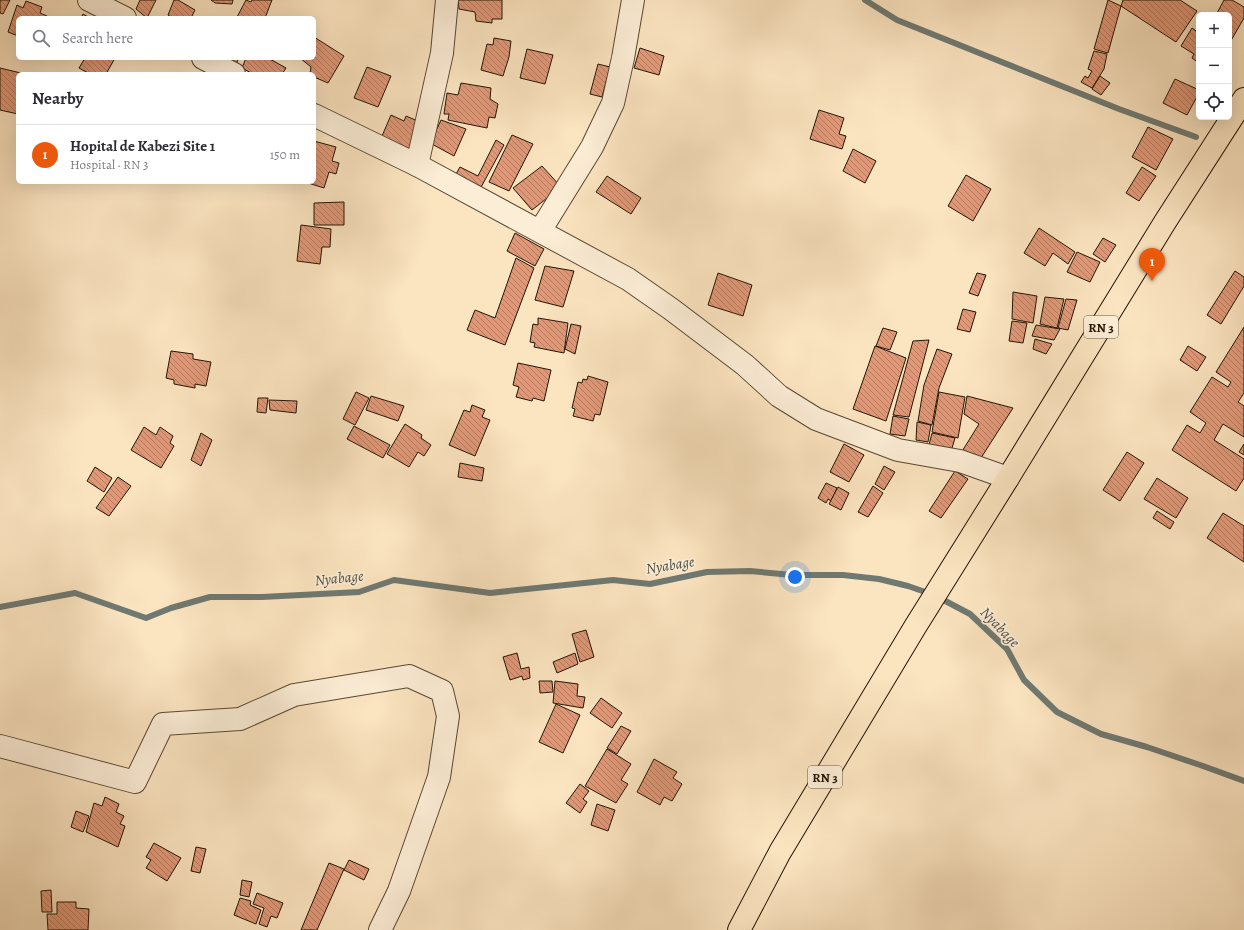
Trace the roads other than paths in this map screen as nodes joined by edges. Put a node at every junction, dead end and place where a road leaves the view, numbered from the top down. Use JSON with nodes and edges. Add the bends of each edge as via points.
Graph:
{"nodes":[{"id":1,"x":89,"y":0,"type":"edge"},
{"id":2,"x":447,"y":0,"type":"edge"},
{"id":3,"x":633,"y":0,"type":"edge"},
{"id":4,"x":120,"y":16,"type":"edge"},
{"id":5,"x":207,"y":60,"type":"edge"},
{"id":6,"x":230,"y":72,"type":"edge"},
{"id":7,"x":1244,"y":100,"type":"edge"},
{"id":8,"x":316,"y":115,"type":"edge"},
{"id":9,"x":417,"y":165,"type":"junction"},
{"id":10,"x":540,"y":231,"type":"junction"},
{"id":11,"x":1008,"y":478,"type":"junction"},
{"id":12,"x":0,"y":746,"type":"edge"},
{"id":13,"x":380,"y":930,"type":"edge"},
{"id":14,"x":740,"y":930,"type":"edge"}],
"edges":[{"from":1,"to":4,"type":"street"},
{"from":2,"to":9,"type":"street","via":[[442,53]]},
{"from":3,"to":10,"type":"street","via":[[613,103],[592,147]]},
{"from":5,"to":6,"type":"street"},
{"from":7,"to":11,"type":"highway","name":"RN 3","number":"RN 3","via":[[1165,222]]},
{"from":8,"to":9,"type":"street"},
{"from":9,"to":10,"type":"street"},
{"from":10,"to":11,"type":"street","via":[[628,279],[745,365],[779,396],[816,418],[898,450],[960,461]]},
{"from":11,"to":14,"type":"highway","name":"RN 3","number":"RN 3","via":[[780,852]]},
{"from":12,"to":13,"type":"street","via":[[136,782],[163,724],[240,719],[294,695],[409,676],[442,691],[448,716],[439,777],[399,891]]}]}
